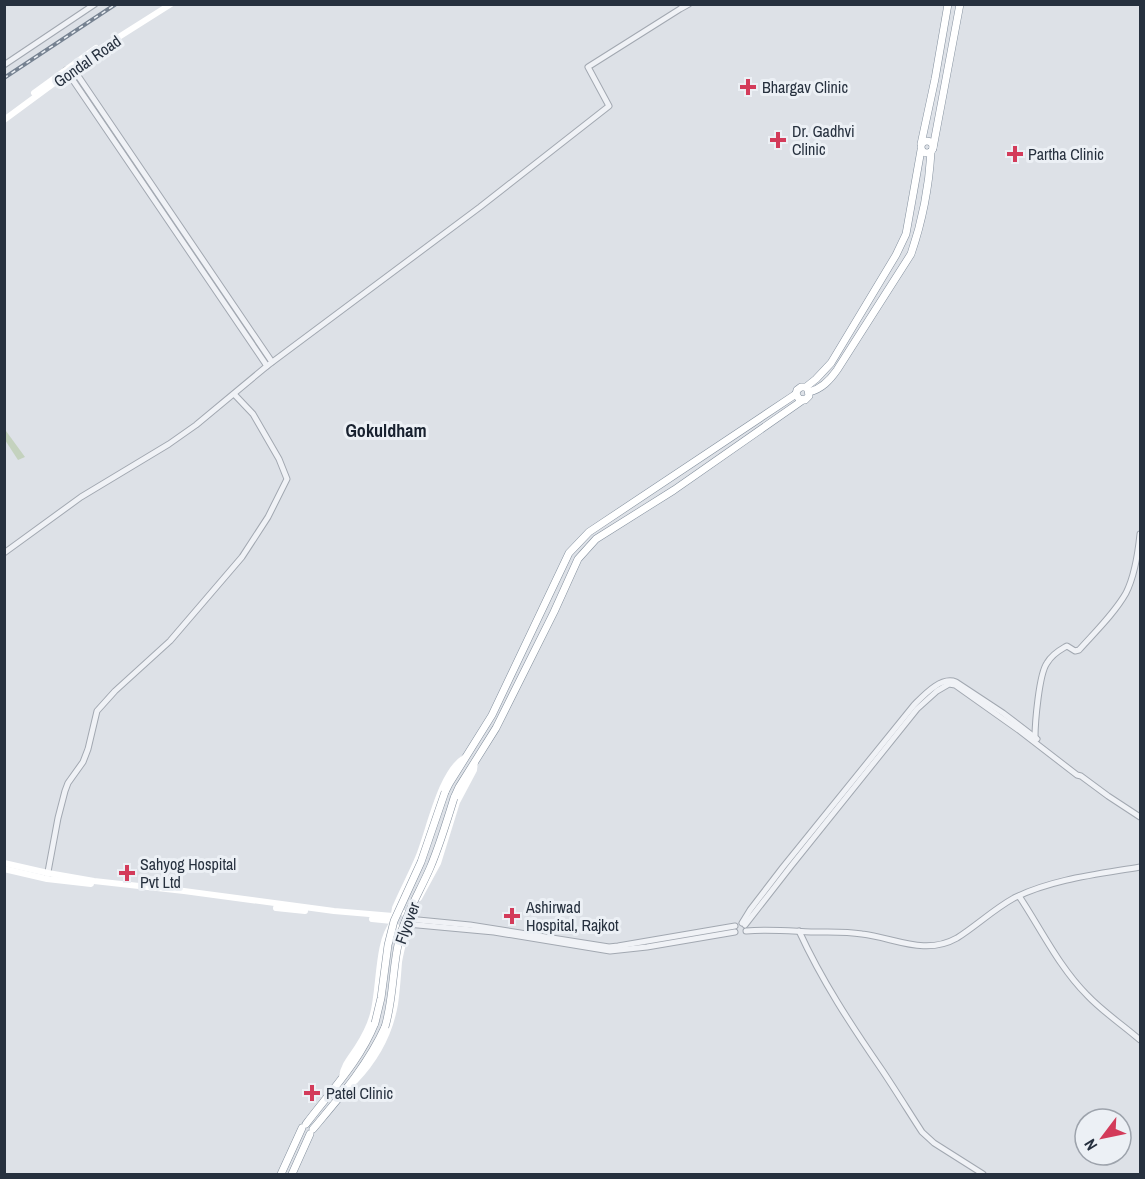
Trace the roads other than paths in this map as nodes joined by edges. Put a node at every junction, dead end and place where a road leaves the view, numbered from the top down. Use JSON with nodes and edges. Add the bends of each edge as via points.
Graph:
{"nodes":[{"id":1,"x":96,"y":4,"type":"edge"},
{"id":2,"x":164,"y":4,"type":"edge"},
{"id":3,"x":171,"y":4,"type":"edge"},
{"id":4,"x":690,"y":4,"type":"edge"},
{"id":5,"x":948,"y":4,"type":"edge"},
{"id":6,"x":960,"y":4,"type":"edge"},
{"id":7,"x":87,"y":7,"type":"edge"},
{"id":8,"x":4,"y":65,"type":"edge"},
{"id":9,"x":70,"y":70,"type":"junction"},
{"id":10,"x":4,"y":117,"type":"edge"},
{"id":11,"x":921,"y":147,"type":"junction"},
{"id":12,"x":932,"y":150,"type":"junction"},
{"id":13,"x":270,"y":364,"type":"junction"},
{"id":14,"x":807,"y":390,"type":"junction"},
{"id":15,"x":234,"y":394,"type":"junction"},
{"id":16,"x":796,"y":394,"type":"junction"},
{"id":17,"x":803,"y":400,"type":"junction"},
{"id":18,"x":1140,"y":534,"type":"edge"},
{"id":19,"x":4,"y":553,"type":"edge"},
{"id":20,"x":552,"y":591,"type":"junction"},
{"id":21,"x":559,"y":601,"type":"junction"},
{"id":22,"x":545,"y":606,"type":"junction"},
{"id":23,"x":554,"y":612,"type":"junction"},
{"id":24,"x":1035,"y":740,"type":"junction"},
{"id":25,"x":467,"y":757,"type":"junction"},
{"id":26,"x":475,"y":761,"type":"junction"},
{"id":27,"x":1140,"y":817,"type":"edge"},
{"id":28,"x":4,"y":863,"type":"edge"},
{"id":29,"x":1140,"y":867,"type":"edge"},
{"id":30,"x":4,"y":869,"type":"edge"},
{"id":31,"x":47,"y":876,"type":"junction"},
{"id":32,"x":1019,"y":896,"type":"junction"},
{"id":33,"x":393,"y":918,"type":"junction"},
{"id":34,"x":407,"y":922,"type":"junction"},
{"id":35,"x":745,"y":927,"type":"junction"},
{"id":36,"x":735,"y":929,"type":"junction"},
{"id":37,"x":799,"y":931,"type":"junction"},
{"id":38,"x":1140,"y":1040,"type":"edge"},
{"id":39,"x":342,"y":1077,"type":"junction"},
{"id":40,"x":348,"y":1085,"type":"junction"},
{"id":41,"x":308,"y":1129,"type":"junction"},
{"id":42,"x":281,"y":1174,"type":"edge"},
{"id":43,"x":292,"y":1174,"type":"edge"},
{"id":44,"x":983,"y":1174,"type":"edge"}],
"edges":[{"from":1,"to":7,"type":"street"},
{"from":2,"to":9,"type":"main road","name":"Gondal Road","via":[[97,47]]},
{"from":3,"to":9,"type":"main road","name":"Gondal Road"},
{"from":4,"to":13,"type":"street","via":[[588,68],[609,106]]},
{"from":5,"to":11,"type":"highway"},
{"from":6,"to":12,"type":"highway"},
{"from":7,"to":8,"type":"street"},
{"from":9,"to":10,"type":"main road","name":"Gondal Road"},
{"from":9,"to":13,"type":"street"},
{"from":11,"to":12,"type":"highway","via":[[929,141]]},
{"from":11,"to":14,"type":"highway","via":[[906,234],[831,363]]},
{"from":12,"to":14,"type":"highway","via":[[911,254],[837,370],[823,386]]},
{"from":13,"to":15,"type":"street"},
{"from":14,"to":16,"type":"highway","via":[[798,388]]},
{"from":14,"to":17,"type":"highway","via":[[808,398]]},
{"from":15,"to":19,"type":"street","via":[[189,430],[81,497]]},
{"from":15,"to":31,"type":"street","via":[[253,414],[287,479],[242,557],[170,641],[97,711],[88,749],[65,791]]},
{"from":16,"to":17,"type":"highway"},
{"from":16,"to":20,"type":"highway","name":"Flyover","via":[[589,532],[569,553]]},
{"from":17,"to":21,"type":"highway","name":"Flyover","via":[[596,539],[578,559]]},
{"from":18,"to":24,"type":"street","via":[[1132,577],[1116,608],[1076,652],[1067,646],[1045,665]]},
{"from":20,"to":21,"type":"highway","via":[[559,592]]},
{"from":20,"to":22,"type":"highway","name":"Flyover"},
{"from":21,"to":23,"type":"highway","name":"Flyover"},
{"from":22,"to":23,"type":"highway"},
{"from":22,"to":25,"type":"highway","name":"Flyover"},
{"from":23,"to":26,"type":"highway","name":"Flyover","via":[[496,728]]},
{"from":24,"to":27,"type":"street","via":[[1077,775]]},
{"from":24,"to":35,"type":"street","via":[[956,685],[944,686],[917,709]]},
{"from":25,"to":33,"type":"main road","via":[[443,785],[420,855]]},
{"from":25,"to":39,"type":"highway","name":"Flyover","bridge":true,"via":[[445,792],[426,849],[394,921],[375,1023]]},
{"from":26,"to":34,"type":"main road","via":[[438,863]]},
{"from":26,"to":40,"type":"highway","name":"Flyover","bridge":true,"via":[[454,798],[433,861],[400,935],[385,1026],[373,1051]]},
{"from":28,"to":31,"type":"main road"},
{"from":29,"to":32,"type":"street","via":[[1058,883]]},
{"from":30,"to":31,"type":"main road"},
{"from":31,"to":33,"type":"main road","via":[[288,909]]},
{"from":32,"to":37,"type":"street","via":[[949,943],[936,946],[908,945],[864,934]]},
{"from":32,"to":38,"type":"street","via":[[1082,990]]},
{"from":33,"to":34,"type":"main road","via":[[398,928]]},
{"from":33,"to":34,"type":"main road","via":[[401,912],[406,914]]},
{"from":33,"to":39,"type":"main road","via":[[382,949],[372,1018]]},
{"from":34,"to":36,"type":"street","via":[[470,925],[614,947]]},
{"from":34,"to":40,"type":"main road","via":[[390,1025],[369,1065]]},
{"from":35,"to":36,"type":"street","via":[[738,923]]},
{"from":35,"to":36,"type":"street","via":[[742,935]]},
{"from":35,"to":37,"type":"street"},
{"from":37,"to":44,"type":"street","via":[[834,998],[922,1132]]},
{"from":39,"to":41,"type":"highway","name":"Flyover"},
{"from":40,"to":41,"type":"highway","name":"Flyover"},
{"from":41,"to":42,"type":"highway"},
{"from":41,"to":43,"type":"highway"}]}
